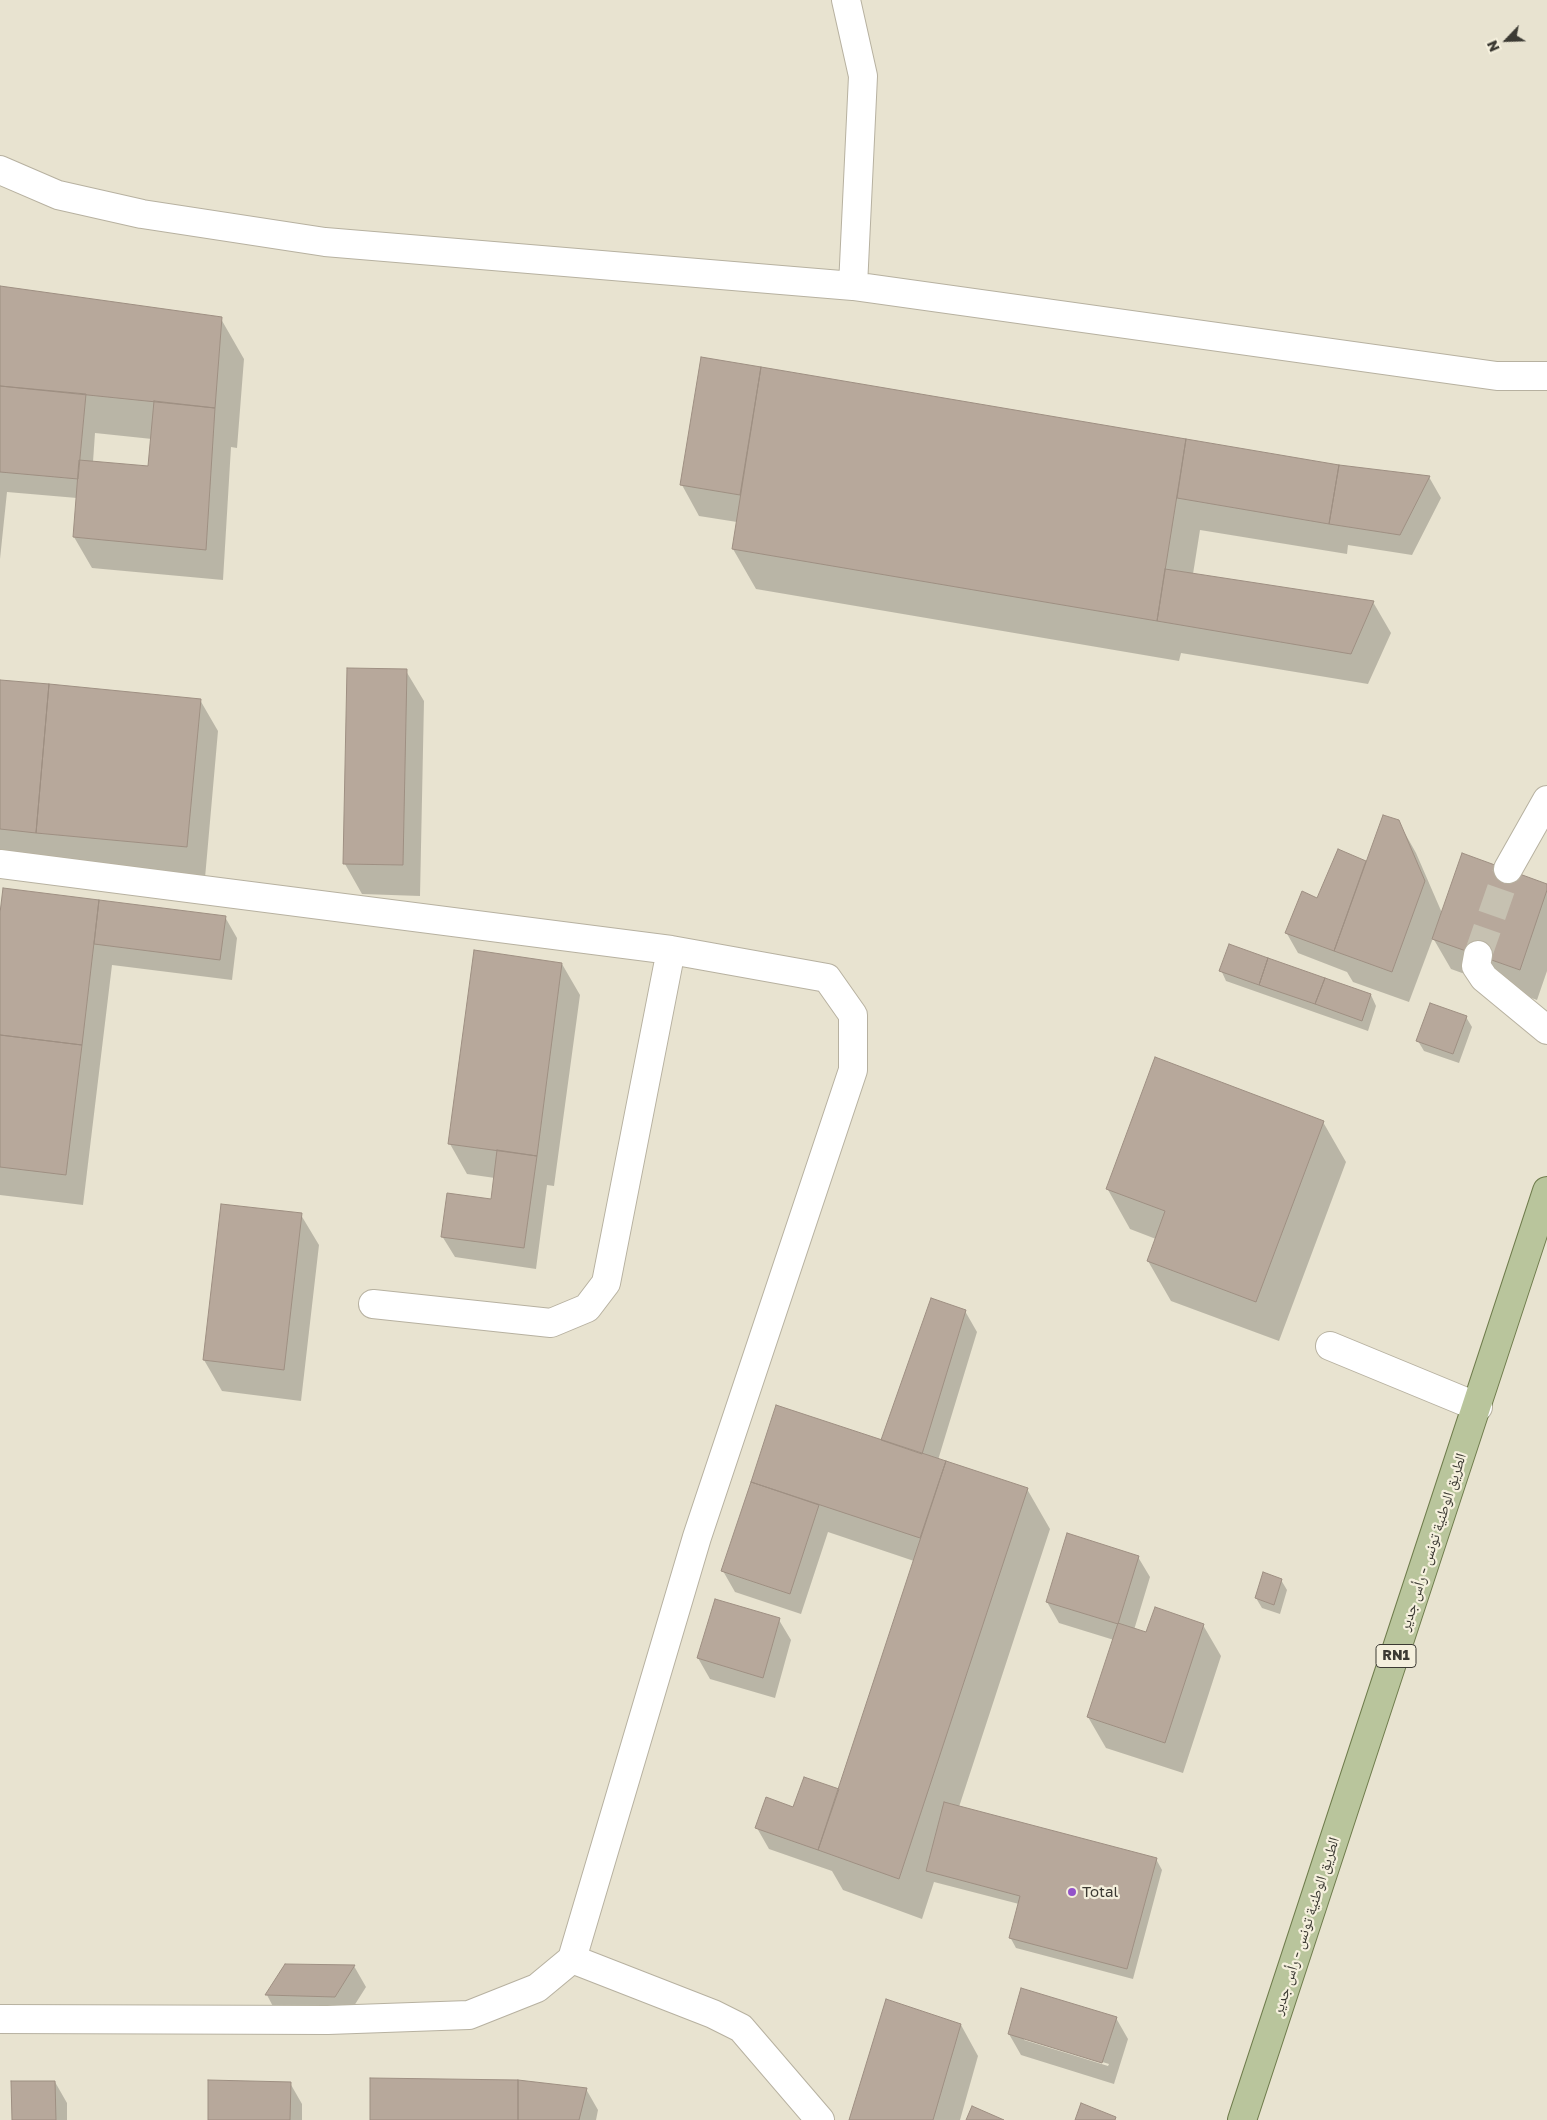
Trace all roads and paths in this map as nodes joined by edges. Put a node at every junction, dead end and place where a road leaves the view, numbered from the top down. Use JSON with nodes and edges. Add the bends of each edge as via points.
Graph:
{"nodes":[{"id":1,"x":846,"y":0,"type":"edge"},
{"id":2,"x":0,"y":170,"type":"edge"},
{"id":3,"x":853,"y":286,"type":"junction"},
{"id":4,"x":1497,"y":376,"type":"junction"},
{"id":5,"x":1547,"y":376,"type":"edge"},
{"id":6,"x":1547,"y":397,"type":"edge"},
{"id":7,"x":1547,"y":800,"type":"edge"},
{"id":8,"x":0,"y":864,"type":"edge"},
{"id":9,"x":1508,"y":869,"type":"tunnel mouth"},
{"id":10,"x":670,"y":950,"type":"junction"},
{"id":11,"x":1478,"y":955,"type":"tunnel mouth"},
{"id":12,"x":1547,"y":1030,"type":"edge"},
{"id":13,"x":1547,"y":1191,"type":"edge"},
{"id":14,"x":373,"y":1304,"type":"dead end"},
{"id":15,"x":1330,"y":1346,"type":"dead end"},
{"id":16,"x":1478,"y":1406,"type":"junction"},
{"id":17,"x":572,"y":1960,"type":"junction"},
{"id":18,"x":0,"y":2019,"type":"edge"},
{"id":19,"x":820,"y":2120,"type":"edge"},
{"id":20,"x":1242,"y":2120,"type":"edge"}],
"edges":[{"from":1,"to":3,"type":"street","via":[[863,76]]},
{"from":2,"to":3,"type":"street","via":[[58,194],[142,214],[325,242]]},
{"from":3,"to":4,"type":"street"},
{"from":4,"to":5,"type":"street"},
{"from":4,"to":6,"type":"street"},
{"from":7,"to":9,"type":"street"},
{"from":8,"to":10,"type":"street"},
{"from":10,"to":14,"type":"street","via":[[606,1283],[587,1308],[551,1323]]},
{"from":10,"to":17,"type":"street","via":[[827,978],[853,1015],[853,1070],[697,1537]]},
{"from":11,"to":12,"type":"street","via":[[1476,966],[1484,978]]},
{"from":13,"to":16,"type":"main road","name":"الطريق الوطنية تونس - رأس جدير","number":"RN1"},
{"from":15,"to":16,"type":"street"},
{"from":16,"to":20,"type":"main road","name":"الطريق الوطنية تونس - رأس جدير","number":"RN1"},
{"from":17,"to":18,"type":"street","via":[[537,1988],[469,2015],[328,2020]]},
{"from":17,"to":19,"type":"street","via":[[713,2014],[741,2028]]}]}
